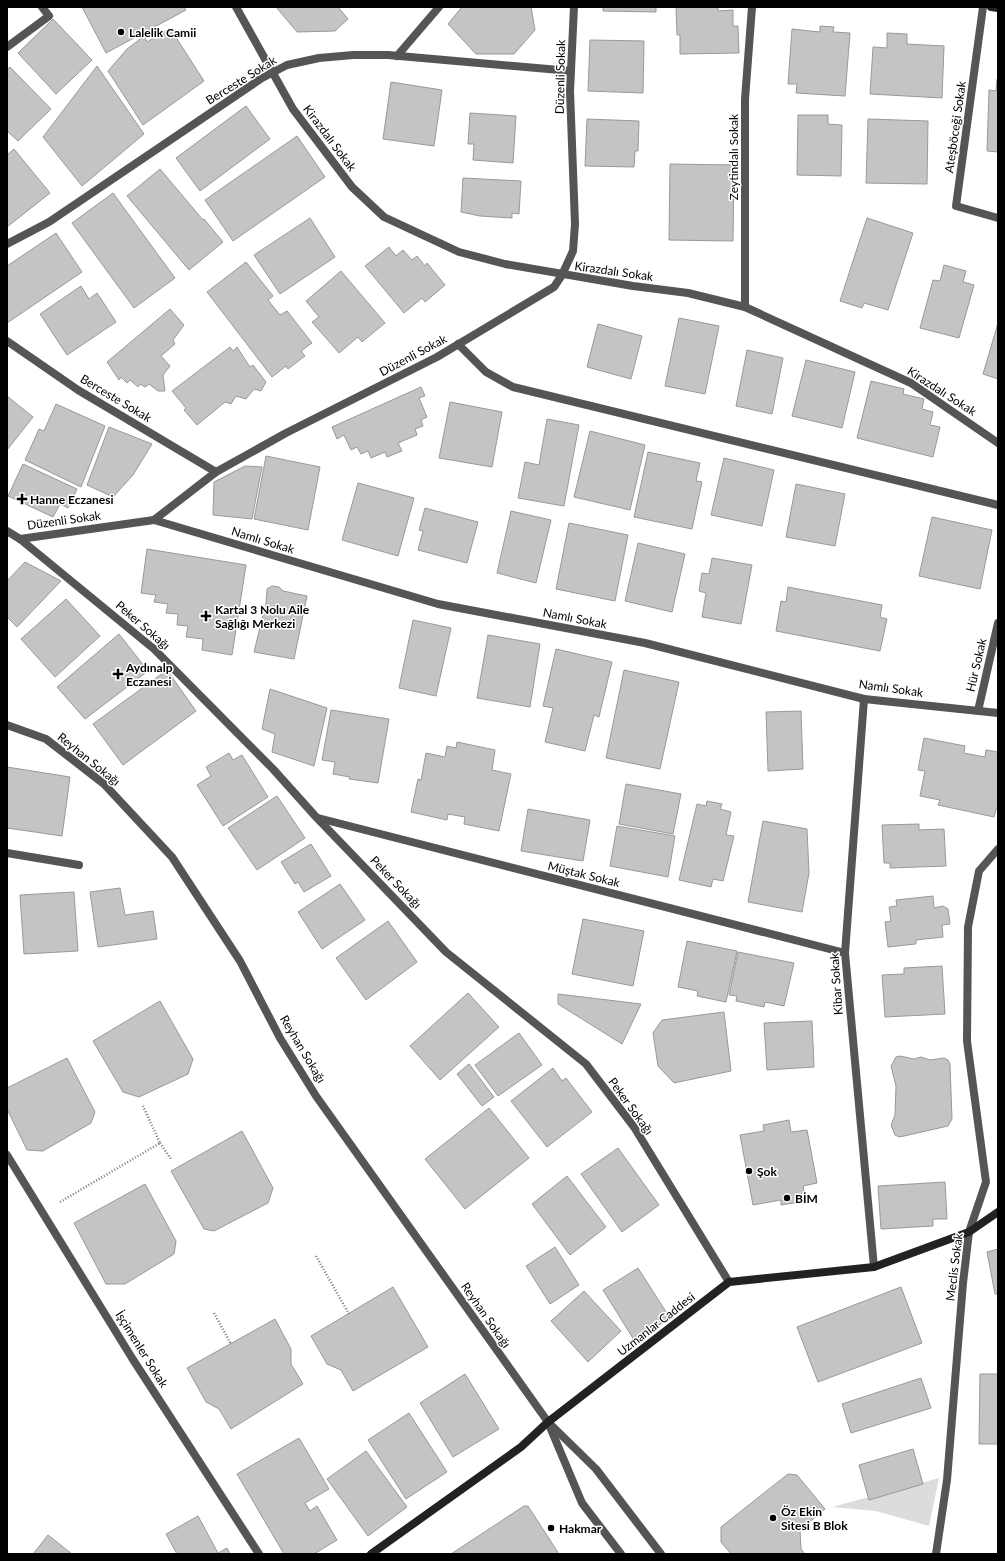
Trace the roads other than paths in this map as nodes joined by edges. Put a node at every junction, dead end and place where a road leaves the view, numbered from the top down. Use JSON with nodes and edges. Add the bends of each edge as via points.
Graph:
{"nodes":[{"id":1,"x":42,"y":7,"type":"edge"},
{"id":2,"x":236,"y":7,"type":"edge"},
{"id":3,"x":439,"y":7,"type":"edge"},
{"id":4,"x":574,"y":7,"type":"edge"},
{"id":5,"x":752,"y":7,"type":"edge"},
{"id":6,"x":983,"y":7,"type":"edge"},
{"id":7,"x":991,"y":7,"type":"edge"},
{"id":8,"x":998,"y":8,"type":"edge"},
{"id":9,"x":7,"y":47,"type":"edge"},
{"id":10,"x":397,"y":56,"type":"junction"},
{"id":11,"x":572,"y":71,"type":"junction"},
{"id":12,"x":274,"y":72,"type":"junction"},
{"id":13,"x":998,"y":218,"type":"edge"},
{"id":14,"x":7,"y":244,"type":"edge"},
{"id":15,"x":562,"y":275,"type":"junction"},
{"id":16,"x":745,"y":307,"type":"junction"},
{"id":17,"x":7,"y":341,"type":"edge"},
{"id":18,"x":458,"y":344,"type":"junction"},
{"id":19,"x":998,"y":443,"type":"edge"},
{"id":20,"x":216,"y":472,"type":"junction"},
{"id":21,"x":998,"y":505,"type":"edge"},
{"id":22,"x":154,"y":520,"type":"junction"},
{"id":23,"x":7,"y":531,"type":"edge"},
{"id":24,"x":20,"y":539,"type":"junction"},
{"id":25,"x":998,"y":623,"type":"edge"},
{"id":26,"x":864,"y":699,"type":"junction"},
{"id":27,"x":978,"y":711,"type":"junction"},
{"id":28,"x":998,"y":713,"type":"edge"},
{"id":29,"x":7,"y":725,"type":"edge"},
{"id":30,"x":318,"y":818,"type":"junction"},
{"id":31,"x":998,"y":849,"type":"edge"},
{"id":32,"x":7,"y":853,"type":"edge"},
{"id":33,"x":79,"y":865,"type":"dead end"},
{"id":34,"x":845,"y":953,"type":"junction"},
{"id":35,"x":7,"y":1155,"type":"edge"},
{"id":36,"x":998,"y":1212,"type":"edge"},
{"id":37,"x":969,"y":1232,"type":"junction"},
{"id":38,"x":874,"y":1267,"type":"junction"},
{"id":39,"x":729,"y":1282,"type":"junction"},
{"id":40,"x":548,"y":1422,"type":"junction"},
{"id":41,"x":259,"y":1554,"type":"edge"},
{"id":42,"x":371,"y":1554,"type":"edge"},
{"id":43,"x":621,"y":1554,"type":"edge"},
{"id":44,"x":661,"y":1554,"type":"edge"},
{"id":45,"x":936,"y":1554,"type":"edge"}],
"edges":[{"from":1,"to":9,"type":"street","via":[[49,16]]},
{"from":2,"to":12,"type":"street","name":"Kirazdalı Sokak"},
{"from":3,"to":10,"type":"street"},
{"from":4,"to":11,"type":"street","name":"Düzenli Sokak"},
{"from":5,"to":16,"type":"street","name":"Zeytindalı Sokak","via":[[746,99]]},
{"from":6,"to":13,"type":"street","name":"Ateşböceği Sokak","via":[[956,206]]},
{"from":7,"to":8,"type":"street"},
{"from":10,"to":11,"type":"street","name":"Berceste Sokak"},
{"from":10,"to":12,"type":"street","name":"Berceste Sokak","via":[[353,55],[319,58],[288,65]]},
{"from":11,"to":15,"type":"street","name":"Düzenli Sokak","via":[[570,91],[576,224],[572,252]]},
{"from":12,"to":14,"type":"street","name":"Berceste Sokak","via":[[48,222]]},
{"from":12,"to":15,"type":"street","name":"Kirazdalı Sokak","via":[[293,109],[352,187],[384,217],[459,252]]},
{"from":15,"to":16,"type":"street","name":"Kirazdalı Sokak","via":[[688,293]]},
{"from":15,"to":18,"type":"street","name":"Düzenli Sokak","via":[[554,287]]},
{"from":16,"to":19,"type":"street","name":"Kirazdalı Sokak","via":[[911,383]]},
{"from":17,"to":20,"type":"street","name":"Berceste Sokak","via":[[78,390]]},
{"from":18,"to":20,"type":"street","name":"Düzenli Sokak"},
{"from":18,"to":21,"type":"street","via":[[486,372],[513,387]]},
{"from":20,"to":22,"type":"street","name":"Düzenli Sokak"},
{"from":22,"to":24,"type":"street","name":"Düzenli Sokak"},
{"from":22,"to":26,"type":"street","name":"Namlı Sokak","via":[[438,604],[645,643]]},
{"from":23,"to":24,"type":"street","name":"Peker Sokağı"},
{"from":24,"to":30,"type":"street","name":"Peker Sokağı","via":[[154,649]]},
{"from":25,"to":27,"type":"street","name":"Hür Sokak"},
{"from":26,"to":27,"type":"street","name":"Namlı Sokak"},
{"from":26,"to":34,"type":"street","name":"Kibar Sokak"},
{"from":27,"to":28,"type":"street","name":"Namlı Sokak"},
{"from":29,"to":40,"type":"street","name":"Reyhan Sokağı","via":[[46,740],[104,784],[172,857],[240,961],[280,1038],[316,1096]]},
{"from":30,"to":34,"type":"street","name":"Müştak Sokak"},
{"from":30,"to":39,"type":"street","name":"Peker Sokağı","via":[[446,952],[586,1064],[634,1127]]},
{"from":31,"to":37,"type":"street","name":"Meclis Sokak","via":[[979,871],[968,927],[967,1041],[986,1182]]},
{"from":32,"to":33,"type":"street"},
{"from":34,"to":38,"type":"street","name":"Kibar Sokak"},
{"from":35,"to":41,"type":"street","name":"İşçimenler Sokak","via":[[132,1358]]},
{"from":36,"to":37,"type":"street"},
{"from":37,"to":38,"type":"street"},
{"from":37,"to":45,"type":"street","name":"Meclis Sokak","via":[[947,1480]]},
{"from":38,"to":39,"type":"street"},
{"from":39,"to":40,"type":"street","name":"Uzmanlar Caddesi"},
{"from":40,"to":42,"type":"street","name":"Uzmanlar Caddesi","via":[[521,1447]]},
{"from":40,"to":43,"type":"street","name":"Reyhan Sokağı","via":[[582,1503]]},
{"from":40,"to":44,"type":"street","name":"Reyhan Sokağı","via":[[596,1469]]}]}
